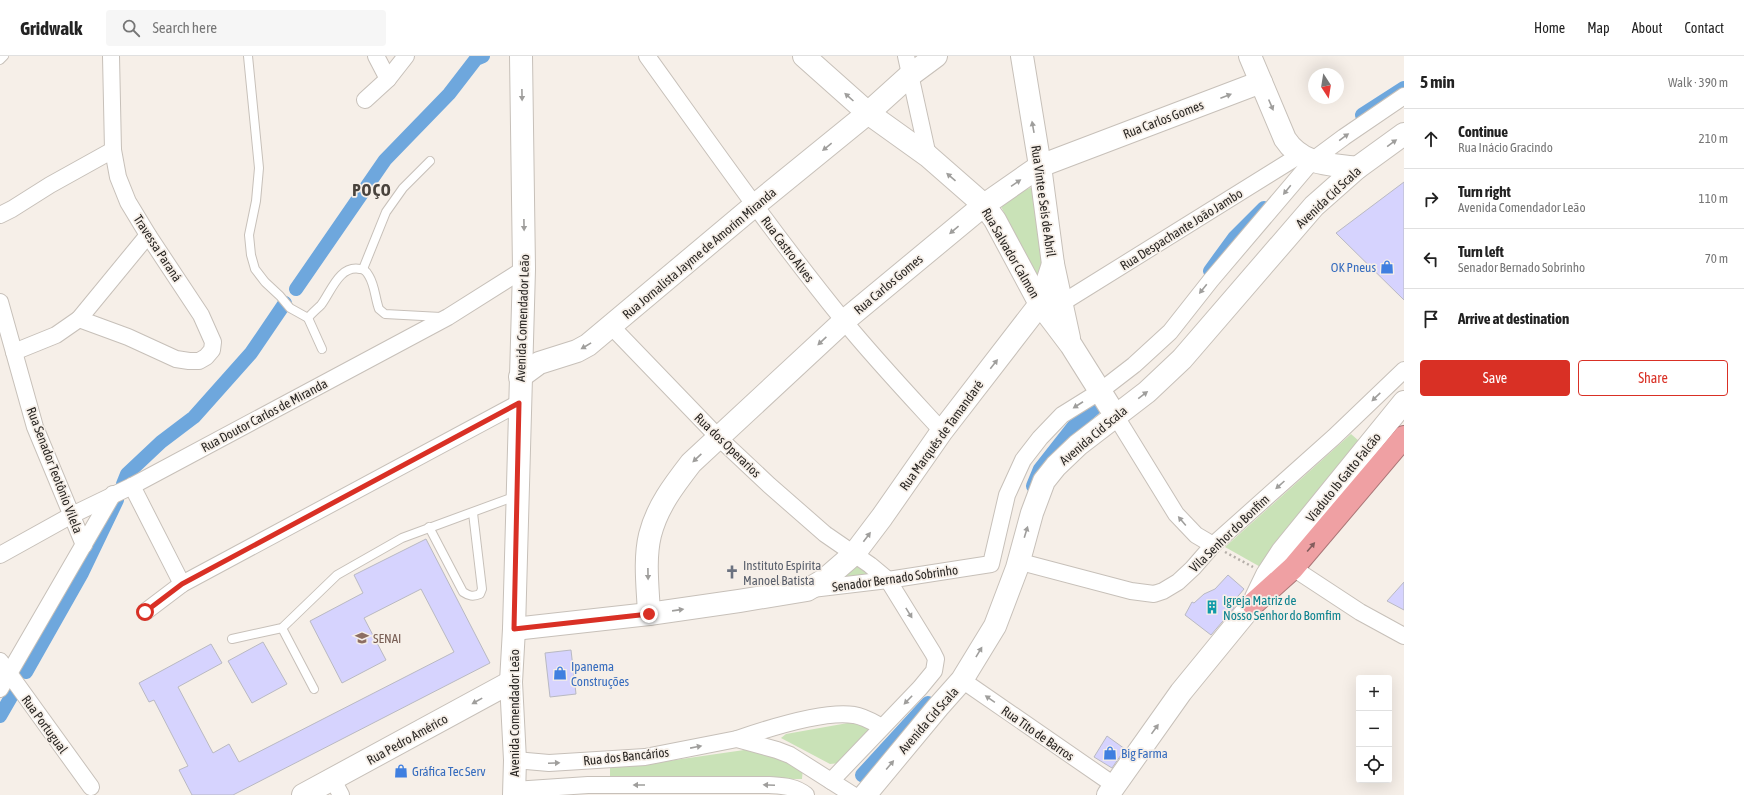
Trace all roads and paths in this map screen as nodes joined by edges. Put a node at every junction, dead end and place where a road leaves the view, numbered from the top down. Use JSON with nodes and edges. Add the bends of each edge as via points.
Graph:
{"nodes":[{"id":1,"x":4,"y":56,"type":"edge"},
{"id":2,"x":111,"y":56,"type":"edge"},
{"id":3,"x":248,"y":56,"type":"edge"},
{"id":4,"x":376,"y":56,"type":"edge"},
{"id":5,"x":406,"y":56,"type":"edge"},
{"id":6,"x":521,"y":56,"type":"edge"},
{"id":7,"x":647,"y":56,"type":"edge"},
{"id":8,"x":804,"y":56,"type":"edge"},
{"id":9,"x":936,"y":56,"type":"edge"},
{"id":10,"x":1022,"y":56,"type":"edge"},
{"id":11,"x":1250,"y":56,"type":"edge"},
{"id":12,"x":0,"y":60,"type":"edge"},
{"id":13,"x":907,"y":66,"type":"edge"},
{"id":14,"x":388,"y":79,"type":"junction"},
{"id":15,"x":1261,"y":82,"type":"junction"},
{"id":16,"x":1404,"y":96,"type":"edge"},
{"id":17,"x":365,"y":100,"type":"dead end"},
{"id":18,"x":868,"y":114,"type":"junction"},
{"id":19,"x":1404,"y":134,"type":"edge"},
{"id":20,"x":113,"y":150,"type":"junction"},
{"id":21,"x":928,"y":156,"type":"junction"},
{"id":22,"x":1306,"y":158,"type":"junction"},
{"id":23,"x":430,"y":161,"type":"dead end"},
{"id":24,"x":1040,"y":166,"type":"junction"},
{"id":25,"x":1357,"y":168,"type":"junction"},
{"id":26,"x":755,"y":205,"type":"junction"},
{"id":27,"x":984,"y":205,"type":"junction"},
{"id":28,"x":0,"y":215,"type":"edge"},
{"id":29,"x":148,"y":235,"type":"junction"},
{"id":30,"x":1053,"y":264,"type":"junction"},
{"id":31,"x":363,"y":269,"type":"junction"},
{"id":32,"x":524,"y":269,"type":"junction"},
{"id":33,"x":0,"y":302,"type":"edge"},
{"id":34,"x":1062,"y":303,"type":"junction"},
{"id":35,"x":1040,"y":304,"type":"junction"},
{"id":36,"x":448,"y":317,"type":"junction"},
{"id":37,"x":308,"y":318,"type":"junction"},
{"id":38,"x":79,"y":319,"type":"junction"},
{"id":39,"x":844,"y":321,"type":"junction"},
{"id":40,"x":612,"y":326,"type":"junction"},
{"id":41,"x":3,"y":331,"type":"edge"},
{"id":42,"x":1070,"y":345,"type":"junction"},
{"id":43,"x":322,"y":349,"type":"dead end"},
{"id":44,"x":14,"y":352,"type":"junction"},
{"id":45,"x":1404,"y":370,"type":"edge"},
{"id":46,"x":520,"y":377,"type":"junction"},
{"id":47,"x":1099,"y":392,"type":"junction"},
{"id":48,"x":1404,"y":402,"type":"edge"},
{"id":49,"x":519,"y":403,"type":"junction"},
{"id":50,"x":1115,"y":415,"type":"junction"},
{"id":51,"x":942,"y":431,"type":"junction"},
{"id":52,"x":1404,"y":437,"type":"edge"},
{"id":53,"x":719,"y":438,"type":"junction"},
{"id":54,"x":132,"y":486,"type":"junction"},
{"id":55,"x":114,"y":494,"type":"junction"},
{"id":56,"x":517,"y":496,"type":"junction"},
{"id":57,"x":473,"y":513,"type":"junction"},
{"id":58,"x":72,"y":515,"type":"junction"},
{"id":59,"x":429,"y":527,"type":"junction"},
{"id":60,"x":84,"y":545,"type":"junction"},
{"id":61,"x":1213,"y":545,"type":"junction"},
{"id":62,"x":854,"y":554,"type":"junction"},
{"id":63,"x":0,"y":555,"type":"edge"},
{"id":64,"x":1287,"y":560,"type":"junction"},
{"id":65,"x":1017,"y":561,"type":"junction"},
{"id":66,"x":1267,"y":575,"type":"junction"},
{"id":67,"x":888,"y":580,"type":"junction"},
{"id":68,"x":182,"y":584,"type":"junction"},
{"id":69,"x":807,"y":590,"type":"junction"},
{"id":70,"x":1254,"y":604,"type":"junction"},
{"id":71,"x":145,"y":612,"type":"dead end"},
{"id":72,"x":649,"y":614,"type":"junction"},
{"id":73,"x":282,"y":628,"type":"junction"},
{"id":74,"x":514,"y":629,"type":"junction"},
{"id":75,"x":1404,"y":636,"type":"edge"},
{"id":76,"x":232,"y":639,"type":"dead end"},
{"id":77,"x":0,"y":661,"type":"edge"},
{"id":78,"x":9,"y":674,"type":"junction"},
{"id":79,"x":962,"y":680,"type":"junction"},
{"id":80,"x":511,"y":682,"type":"junction"},
{"id":81,"x":314,"y":688,"type":"dead end"},
{"id":82,"x":0,"y":690,"type":"edge"},
{"id":83,"x":882,"y":727,"type":"junction"},
{"id":84,"x":737,"y":739,"type":"junction"},
{"id":85,"x":515,"y":760,"type":"junction"},
{"id":86,"x":587,"y":761,"type":"junction"},
{"id":87,"x":831,"y":781,"type":"junction"},
{"id":88,"x":588,"y":785,"type":"junction"},
{"id":89,"x":91,"y":787,"type":"dead end"},
{"id":90,"x":337,"y":787,"type":"edge"},
{"id":91,"x":1111,"y":790,"type":"edge"},
{"id":92,"x":514,"y":793,"type":"edge"},
{"id":93,"x":302,"y":795,"type":"edge"},
{"id":94,"x":806,"y":795,"type":"edge"},
{"id":95,"x":853,"y":795,"type":"edge"},
{"id":96,"x":865,"y":795,"type":"edge"}],
"edges":[{"from":1,"to":12,"type":"lane"},
{"from":2,"to":20,"type":"street","name":"Travessa Paraná"},
{"from":3,"to":37,"type":"lane","via":[[258,168],[256,200],[249,235],[251,255],[255,269],[265,282],[290,308]]},
{"from":4,"to":14,"type":"street"},
{"from":5,"to":14,"type":"street"},
{"from":6,"to":32,"type":"street","name":"Avenida Comendador Leão","one_way":true},
{"from":7,"to":26,"type":"street","name":"Rua Castro Alves"},
{"from":18,"to":8,"type":"street","name":"Rua Salvador Calmon","one_way":true},
{"from":9,"to":13,"type":"street","name":"Rua Jornalista Jayme de Amorim Miranda"},
{"from":24,"to":10,"type":"street","name":"Rua Vinte e Seis de Abril","one_way":true},
{"from":11,"to":15,"type":"street"},
{"from":13,"to":18,"type":"street","name":"Rua Jornalista Jayme de Amorim Miranda"},
{"from":13,"to":21,"type":"street"},
{"from":14,"to":17,"type":"street"},
{"from":15,"to":22,"type":"street","one_way":true,"via":[[1285,138],[1291,148]]},
{"from":24,"to":15,"type":"street","name":"Rua Carlos Gomes","one_way":true},
{"from":22,"to":16,"type":"street","one_way":true,"via":[[1344,137]]},
{"from":18,"to":21,"type":"street","name":"Rua Salvador Calmon"},
{"from":18,"to":26,"type":"street","name":"Rua Jornalista Jayme de Amorim Miranda","one_way":true},
{"from":25,"to":19,"type":"street","name":"Avenida Cid Scala","one_way":true},
{"from":20,"to":28,"type":"street"},
{"from":20,"to":29,"type":"street","name":"Travessa Paraná","via":[[118,177],[128,202]]},
{"from":27,"to":21,"type":"street","name":"Rua Salvador Calmon","one_way":true},
{"from":22,"to":25,"type":"street"},
{"from":22,"to":34,"type":"street","name":"Rua Despachante João Jambo"},
{"from":22,"to":47,"type":"street","one_way":true,"via":[[1170,332]]},
{"from":23,"to":31,"type":"lane","via":[[403,188],[386,212]]},
{"from":27,"to":24,"type":"street","name":"Rua Carlos Gomes","one_way":true},
{"from":24,"to":30,"type":"street","name":"Rua Vinte e Seis de Abril"},
{"from":50,"to":25,"type":"street","name":"Avenida Cid Scala","one_way":true,"via":[[1147,392],[1182,359],[1310,211]]},
{"from":26,"to":39,"type":"street","name":"Rua Castro Alves"},
{"from":26,"to":40,"type":"street","name":"Rua Jornalista Jayme de Amorim Miranda"},
{"from":27,"to":35,"type":"street","name":"Rua Salvador Calmon"},
{"from":27,"to":39,"type":"street","name":"Rua Carlos Gomes","one_way":true},
{"from":29,"to":38,"type":"street"},
{"from":29,"to":38,"type":"street","name":"Travessa Paraná","via":[[202,315],[213,342],[212,350],[199,360],[176,359],[128,337]]},
{"from":30,"to":34,"type":"street","name":"Rua Vinte e Seis de Abril"},
{"from":30,"to":35,"type":"street","name":"Rua Marquês de Tamandaré"},
{"from":31,"to":36,"type":"lane","via":[[369,275],[379,309],[385,314]]},
{"from":31,"to":37,"type":"lane","via":[[347,270]]},
{"from":32,"to":36,"type":"street","name":"Rua Doutor Carlos de Miranda"},
{"from":32,"to":46,"type":"street","name":"Avenida Comendador Leão"},
{"from":33,"to":41,"type":"street","name":"Rua Senador Teotônio Vilela"},
{"from":34,"to":42,"type":"street","name":"Rua Vinte e Seis de Abril"},
{"from":35,"to":42,"type":"street","name":"Rua Salvador Calmon"},
{"from":51,"to":35,"type":"street","name":"Rua Marquês de Tamandaré","one_way":true},
{"from":36,"to":54,"type":"street","name":"Rua Doutor Carlos de Miranda"},
{"from":37,"to":43,"type":"lane"},
{"from":38,"to":44,"type":"street","via":[[56,335]]},
{"from":39,"to":51,"type":"street","name":"Rua Castro Alves"},
{"from":39,"to":53,"type":"street","name":"Rua Carlos Gomes","one_way":true},
{"from":40,"to":46,"type":"street","name":"Rua Jornalista Jayme de Amorim Miranda","one_way":true,"via":[[588,345],[539,363]]},
{"from":40,"to":53,"type":"street","name":"Rua dos Operarios"},
{"from":41,"to":44,"type":"street","name":"Rua Senador Teotônio Vilela"},
{"from":42,"to":47,"type":"street","name":"Rua Salvador Calmon"},
{"from":44,"to":58,"type":"street","name":"Rua Senador Teotônio Vilela","via":[[36,427]]},
{"from":45,"to":61,"type":"street","name":"Vila Senhor do Bonfim","one_way":true,"via":[[1334,437]]},
{"from":46,"to":49,"type":"street","name":"Avenida Comendador Leão"},
{"from":47,"to":50,"type":"street","name":"Rua Salvador Calmon"},
{"from":47,"to":67,"type":"street","name":"Senador Bernado Sobrinho","one_way":true,"via":[[1062,416],[1023,460],[1007,495],[991,564]]},
{"from":48,"to":64,"type":"street","name":"Viaduto Ib Gatto Falcão"},
{"from":49,"to":56,"type":"street","name":"Avenida Comendador Leão"},
{"from":49,"to":68,"type":"street"},
{"from":61,"to":50,"type":"street","one_way":true,"via":[[1196,535],[1176,514]]},
{"from":65,"to":50,"type":"street","name":"Avenida Cid Scala","one_way":true,"via":[[1044,481],[1078,445]]},
{"from":62,"to":51,"type":"street","name":"Rua Marquês de Tamandaré","one_way":true},
{"from":64,"to":52,"type":"highway","one_way":true},
{"from":53,"to":62,"type":"street","name":"Rua dos Operarios","via":[[825,534]]},
{"from":53,"to":72,"type":"street","name":"Rua Carlos Gomes","one_way":true,"via":[[676,481],[655,519],[648,558]]},
{"from":54,"to":55,"type":"street","name":"Rua Doutor Carlos de Miranda"},
{"from":54,"to":68,"type":"street"},
{"from":55,"to":58,"type":"street","name":"Rua Doutor Carlos de Miranda"},
{"from":55,"to":60,"type":"street"},
{"from":56,"to":57,"type":"lane"},
{"from":56,"to":74,"type":"street","name":"Avenida Comendador Leão"},
{"from":57,"to":59,"type":"lane"},
{"from":57,"to":59,"type":"lane","via":[[482,589],[480,594],[475,596],[462,592]]},
{"from":58,"to":60,"type":"street","name":"Rua Senador Teotônio Vilela"},
{"from":58,"to":63,"type":"street","name":"Rua Doutor Carlos de Miranda"},
{"from":59,"to":73,"type":"lane","via":[[402,538],[337,575]]},
{"from":60,"to":78,"type":"street"},
{"from":61,"to":65,"type":"street","name":"Vila Senhor do Bonfim","via":[[1178,582],[1154,594],[1131,591]]},
{"from":61,"to":66,"type":"path"},
{"from":62,"to":67,"type":"street"},
{"from":62,"to":69,"type":"street","name":"Rua Marquês de Tamandaré","via":[[824,580]]},
{"from":64,"to":66,"type":"street","name":"Viaduto Ib Gatto Falcão"},
{"from":64,"to":70,"type":"highway"},
{"from":64,"to":75,"type":"street","via":[[1360,612]]},
{"from":79,"to":65,"type":"street","name":"Avenida Cid Scala","one_way":true,"via":[[995,626],[1017,568]]},
{"from":66,"to":70,"type":"street","name":"Viaduto Ib Gatto Falcão"},
{"from":67,"to":69,"type":"street","name":"Senador Bernado Sobrinho"},
{"from":67,"to":83,"type":"street","name":"Avenida Cid Scala","one_way":true,"via":[[936,660],[934,671]]},
{"from":68,"to":71,"type":"street"},
{"from":72,"to":69,"type":"street","name":"Senador Bernado Sobrinho","one_way":true},
{"from":91,"to":70,"type":"street","name":"Viaduto Ib Gatto Falcão","one_way":true,"via":[[1181,692]]},
{"from":72,"to":74,"type":"street","name":"Senador Bernado Sobrinho"},
{"from":73,"to":76,"type":"lane"},
{"from":73,"to":81,"type":"lane"},
{"from":74,"to":80,"type":"street","name":"Avenida Comendador Leão"},
{"from":77,"to":78,"type":"street","name":"Rua Portugual"},
{"from":78,"to":82,"type":"street"},
{"from":78,"to":89,"type":"street","name":"Rua Portugual"},
{"from":91,"to":79,"type":"street","name":"Rua Tito de Barros","one_way":true},
{"from":96,"to":79,"type":"street","name":"Avenida Cid Scala","one_way":true},
{"from":80,"to":85,"type":"street","name":"Avenida Comendador Leão"},
{"from":80,"to":90,"type":"street","name":"Rua Pedro Américo","one_way":true},
{"from":83,"to":84,"type":"street","name":"Rua dos Bancários","via":[[854,715],[836,714],[770,727]]},
{"from":83,"to":87,"type":"street","name":"Avenida Cid Scala"},
{"from":86,"to":84,"type":"street","name":"Rua dos Bancários","one_way":true,"via":[[645,757]]},
{"from":84,"to":87,"type":"street","name":"Rua dos Bancários","via":[[790,755]]},
{"from":85,"to":86,"type":"street","name":"Rua dos Bancários","one_way":true,"via":[[549,764]]},
{"from":85,"to":92,"type":"street","name":"Avenida Comendador Leão"},
{"from":86,"to":88,"type":"street"},
{"from":87,"to":95,"type":"street","name":"Rua dos Bancários"},
{"from":88,"to":92,"type":"street"},
{"from":94,"to":88,"type":"street","one_way":true,"via":[[787,786],[769,784]]},
{"from":90,"to":93,"type":"street","name":"Rua Pedro Américo"}]}
